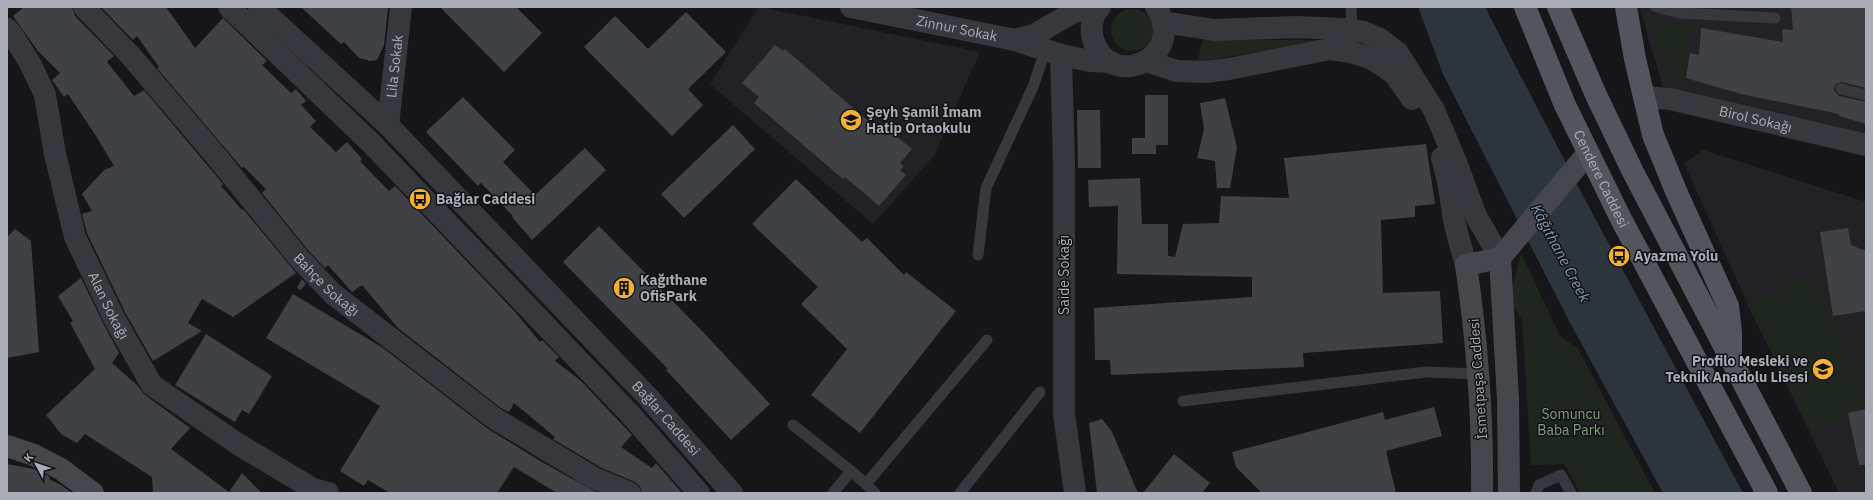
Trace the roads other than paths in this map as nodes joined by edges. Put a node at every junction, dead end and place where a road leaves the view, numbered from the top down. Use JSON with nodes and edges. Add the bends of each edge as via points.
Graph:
{"nodes":[{"id":1,"x":84,"y":7,"type":"edge"},
{"id":2,"x":229,"y":7,"type":"edge"},
{"id":3,"x":260,"y":7,"type":"edge"},
{"id":4,"x":401,"y":7,"type":"edge"},
{"id":5,"x":851,"y":7,"type":"edge"},
{"id":6,"x":1100,"y":7,"type":"edge"},
{"id":7,"x":1351,"y":7,"type":"edge"},
{"id":8,"x":1558,"y":7,"type":"edge"},
{"id":9,"x":1626,"y":7,"type":"edge"},
{"id":10,"x":1656,"y":7,"type":"edge"},
{"id":11,"x":1528,"y":8,"type":"edge"},
{"id":12,"x":1076,"y":9,"type":"edge"},
{"id":13,"x":1160,"y":15,"type":"edge"},
{"id":14,"x":1775,"y":18,"type":"dead end"},
{"id":15,"x":7,"y":29,"type":"edge"},
{"id":16,"x":1352,"y":30,"type":"junction"},
{"id":17,"x":1015,"y":40,"type":"junction"},
{"id":18,"x":1053,"y":53,"type":"junction"},
{"id":19,"x":1146,"y":61,"type":"junction"},
{"id":20,"x":1111,"y":62,"type":"junction"},
{"id":21,"x":1841,"y":89,"type":"dead end"},
{"id":22,"x":1866,"y":95,"type":"edge"},
{"id":23,"x":1644,"y":97,"type":"junction"},
{"id":24,"x":388,"y":125,"type":"junction"},
{"id":25,"x":1866,"y":146,"type":"edge"},
{"id":26,"x":1581,"y":161,"type":"junction"},
{"id":27,"x":978,"y":255,"type":"dead end"},
{"id":28,"x":1500,"y":258,"type":"junction"},
{"id":29,"x":1466,"y":264,"type":"junction"},
{"id":30,"x":987,"y":340,"type":"dead end"},
{"id":31,"x":1731,"y":358,"type":"junction"},
{"id":32,"x":1478,"y":374,"type":"junction"},
{"id":33,"x":1040,"y":392,"type":"dead end"},
{"id":34,"x":1183,"y":401,"type":"dead end"},
{"id":35,"x":793,"y":425,"type":"dead end"},
{"id":36,"x":7,"y":446,"type":"edge"},
{"id":37,"x":851,"y":471,"type":"junction"},
{"id":38,"x":866,"y":484,"type":"junction"},
{"id":39,"x":93,"y":493,"type":"edge"},
{"id":40,"x":328,"y":493,"type":"edge"},
{"id":41,"x":630,"y":493,"type":"edge"},
{"id":42,"x":699,"y":493,"type":"edge"},
{"id":43,"x":732,"y":493,"type":"edge"},
{"id":44,"x":833,"y":493,"type":"edge"},
{"id":45,"x":875,"y":493,"type":"edge"},
{"id":46,"x":960,"y":493,"type":"edge"},
{"id":47,"x":1075,"y":493,"type":"edge"},
{"id":48,"x":1482,"y":493,"type":"edge"},
{"id":49,"x":1509,"y":493,"type":"edge"},
{"id":50,"x":1536,"y":493,"type":"edge"},
{"id":51,"x":1571,"y":493,"type":"edge"},
{"id":52,"x":1767,"y":493,"type":"edge"},
{"id":53,"x":1801,"y":493,"type":"edge"}],
"edges":[{"from":1,"to":41,"type":"street","name":"Bahçe Sokağı","via":[[130,55],[299,258],[333,294],[494,418],[594,478]]},
{"from":2,"to":42,"type":"street","name":"Bağlar Caddesi","via":[[370,143],[630,414]]},
{"from":3,"to":24,"type":"street","name":"Bağlar Caddesi"},
{"from":4,"to":24,"type":"street","name":"Lila Sokak"},
{"from":5,"to":17,"type":"street","name":"Zinnur Sokak"},
{"from":6,"to":20,"type":"street","via":[[1092,21],[1091,33],[1094,45],[1101,55]]},
{"from":7,"to":16,"type":"lane"},
{"from":8,"to":31,"type":"main road","via":[[1632,170]]},
{"from":9,"to":23,"type":"main road"},
{"from":10,"to":14,"type":"lane","via":[[1680,13]]},
{"from":11,"to":26,"type":"main road","name":"Cendere Caddesi","via":[[1565,105]]},
{"from":12,"to":17,"type":"street","via":[[1034,35]]},
{"from":13,"to":16,"type":"street","via":[[1214,30],[1296,27]]},
{"from":13,"to":19,"type":"street","via":[[1162,40],[1159,49]]},
{"from":15,"to":40,"type":"street","name":"Alan Sokağı","via":[[30,63],[46,95],[55,154],[75,237],[115,320],[152,385],[238,444],[314,489]]},
{"from":16,"to":28,"type":"street","via":[[1380,39],[1398,53],[1408,67],[1434,110],[1476,216]]},
{"from":17,"to":18,"type":"street","name":"Zinnur Sokak"},
{"from":18,"to":20,"type":"street","name":"Zinnur Sokak","via":[[1090,61]]},
{"from":18,"to":27,"type":"lane","via":[[1033,87],[986,188]]},
{"from":18,"to":47,"type":"street","name":"Saide Sokağı","via":[[1064,166],[1064,414]]},
{"from":19,"to":20,"type":"street","name":"Zinnur Sokak","via":[[1135,66],[1122,66]]},
{"from":19,"to":29,"type":"street","via":[[1177,71],[1205,72],[1330,50],[1351,52],[1370,58],[1385,67],[1395,75],[1417,106],[1436,139]]},
{"from":21,"to":22,"type":"lane"},
{"from":23,"to":25,"type":"street","name":"Birol Sokağı","via":[[1670,99]]},
{"from":23,"to":31,"type":"main road","via":[[1659,149],[1728,306]]},
{"from":24,"to":43,"type":"street","name":"Bağlar Caddesi","via":[[648,397]]},
{"from":26,"to":28,"type":"main road"},
{"from":26,"to":52,"type":"main road","name":"Cendere Caddesi","via":[[1621,219]]},
{"from":28,"to":29,"type":"main road"},
{"from":28,"to":49,"type":"main road","via":[[1508,399]]},
{"from":29,"to":32,"type":"main road","name":"İsmetpaşa Caddesi"},
{"from":30,"to":38,"type":"lane"},
{"from":31,"to":53,"type":"main road"},
{"from":32,"to":34,"type":"lane","via":[[1426,372]]},
{"from":32,"to":48,"type":"main road","name":"İsmetpaşa Caddesi","via":[[1483,448]]},
{"from":33,"to":46,"type":"lane"},
{"from":35,"to":37,"type":"lane"},
{"from":36,"to":39,"type":"main road","via":[[34,455],[61,469]]},
{"from":37,"to":38,"type":"lane"},
{"from":37,"to":44,"type":"lane"},
{"from":38,"to":45,"type":"lane"},
{"from":50,"to":51,"type":"lane","via":[[1539,485],[1561,475]]}]}
